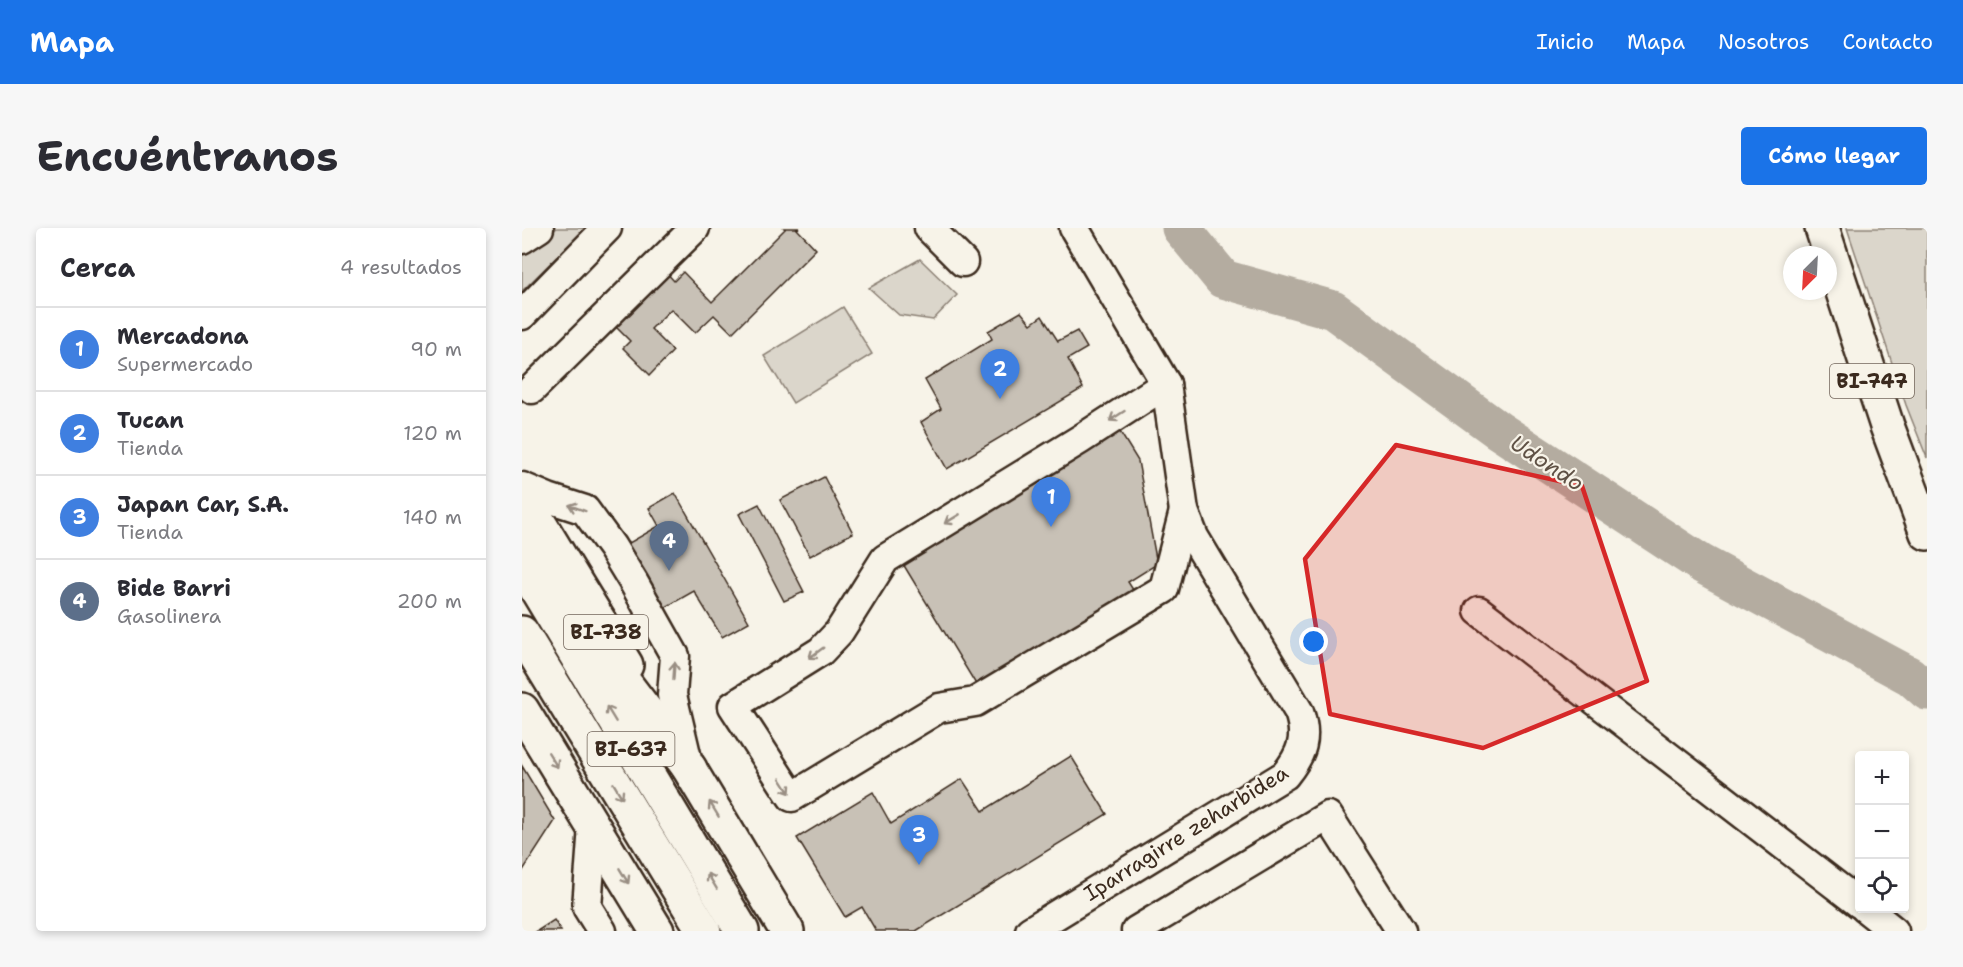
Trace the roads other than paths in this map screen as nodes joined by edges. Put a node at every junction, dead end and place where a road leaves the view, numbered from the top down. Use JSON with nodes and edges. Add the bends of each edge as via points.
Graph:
{"nodes":[{"id":1,"x":539,"y":228,"type":"edge"},
{"id":2,"x":607,"y":228,"type":"edge"},
{"id":3,"x":695,"y":228,"type":"edge"},
{"id":4,"x":929,"y":228,"type":"edge"},
{"id":5,"x":1074,"y":228,"type":"edge"},
{"id":6,"x":1822,"y":228,"type":"edge"},
{"id":7,"x":522,"y":239,"type":"edge"},
{"id":8,"x":963,"y":262,"type":"dead end"},
{"id":9,"x":522,"y":315,"type":"edge"},
{"id":10,"x":1166,"y":384,"type":"junction"},
{"id":11,"x":532,"y":389,"type":"dead end"},
{"id":12,"x":522,"y":487,"type":"edge"},
{"id":13,"x":522,"y":495,"type":"edge"},
{"id":14,"x":1185,"y":511,"type":"junction"},
{"id":15,"x":1927,"y":533,"type":"edge"},
{"id":16,"x":522,"y":541,"type":"edge"},
{"id":17,"x":522,"y":565,"type":"edge"},
{"id":18,"x":1479,"y":611,"type":"dead end"},
{"id":19,"x":522,"y":633,"type":"edge"},
{"id":20,"x":522,"y":710,"type":"edge"},
{"id":21,"x":690,"y":769,"type":"junction"},
{"id":22,"x":593,"y":826,"type":"junction"},
{"id":23,"x":744,"y":860,"type":"junction"},
{"id":24,"x":1855,"y":900,"type":"edge"},
{"id":25,"x":1870,"y":913,"type":"edge"},
{"id":26,"x":602,"y":931,"type":"edge"},
{"id":27,"x":657,"y":931,"type":"edge"},
{"id":28,"x":704,"y":931,"type":"edge"},
{"id":29,"x":742,"y":931,"type":"edge"},
{"id":30,"x":787,"y":931,"type":"edge"},
{"id":31,"x":798,"y":931,"type":"edge"},
{"id":32,"x":1030,"y":931,"type":"edge"},
{"id":33,"x":1136,"y":931,"type":"edge"},
{"id":34,"x":1401,"y":931,"type":"edge"},
{"id":35,"x":1894,"y":931,"type":"edge"}],
"edges":[{"from":1,"to":7,"type":"street"},
{"from":2,"to":9,"type":"street"},
{"from":3,"to":11,"type":"street"},
{"from":4,"to":8,"type":"street"},
{"from":5,"to":10,"type":"street","name":"Iparragirre zeharbidea"},
{"from":6,"to":15,"type":"main road","number":"BI-747"},
{"from":10,"to":14,"type":"street","name":"Iparragirre zeharbidea"},
{"from":10,"to":14,"type":"street","one_way":true,"via":[[1008,489],[885,559],[839,632],[821,651],[733,706],[792,797],[939,708],[975,702],[1080,635],[1164,589]]},
{"from":21,"to":12,"type":"street","one_way":true,"via":[[672,695],[675,656],[634,583],[585,510]]},
{"from":13,"to":21,"type":"main road","number":"BI-738"},
{"from":14,"to":32,"type":"street","name":"Iparragirre zeharbidea","via":[[1194,537],[1299,712],[1304,728],[1297,760],[1285,775]]},
{"from":16,"to":21,"type":"main road"},
{"from":29,"to":17,"type":"main road","number":"BI-637","one_way":true},
{"from":18,"to":24,"type":"street"},
{"from":19,"to":28,"type":"main road","number":"BI-637","one_way":true},
{"from":20,"to":22,"type":"main road","one_way":true},
{"from":23,"to":21,"type":"main road","number":"BI-738","one_way":true},
{"from":22,"to":26,"type":"street","via":[[587,907]]},
{"from":22,"to":27,"type":"main road","one_way":true},
{"from":23,"to":30,"type":"main road","number":"BI-738"},
{"from":23,"to":31,"type":"street"},
{"from":25,"to":35,"type":"street"},
{"from":33,"to":34,"type":"street","via":[[1328,816]]}]}
